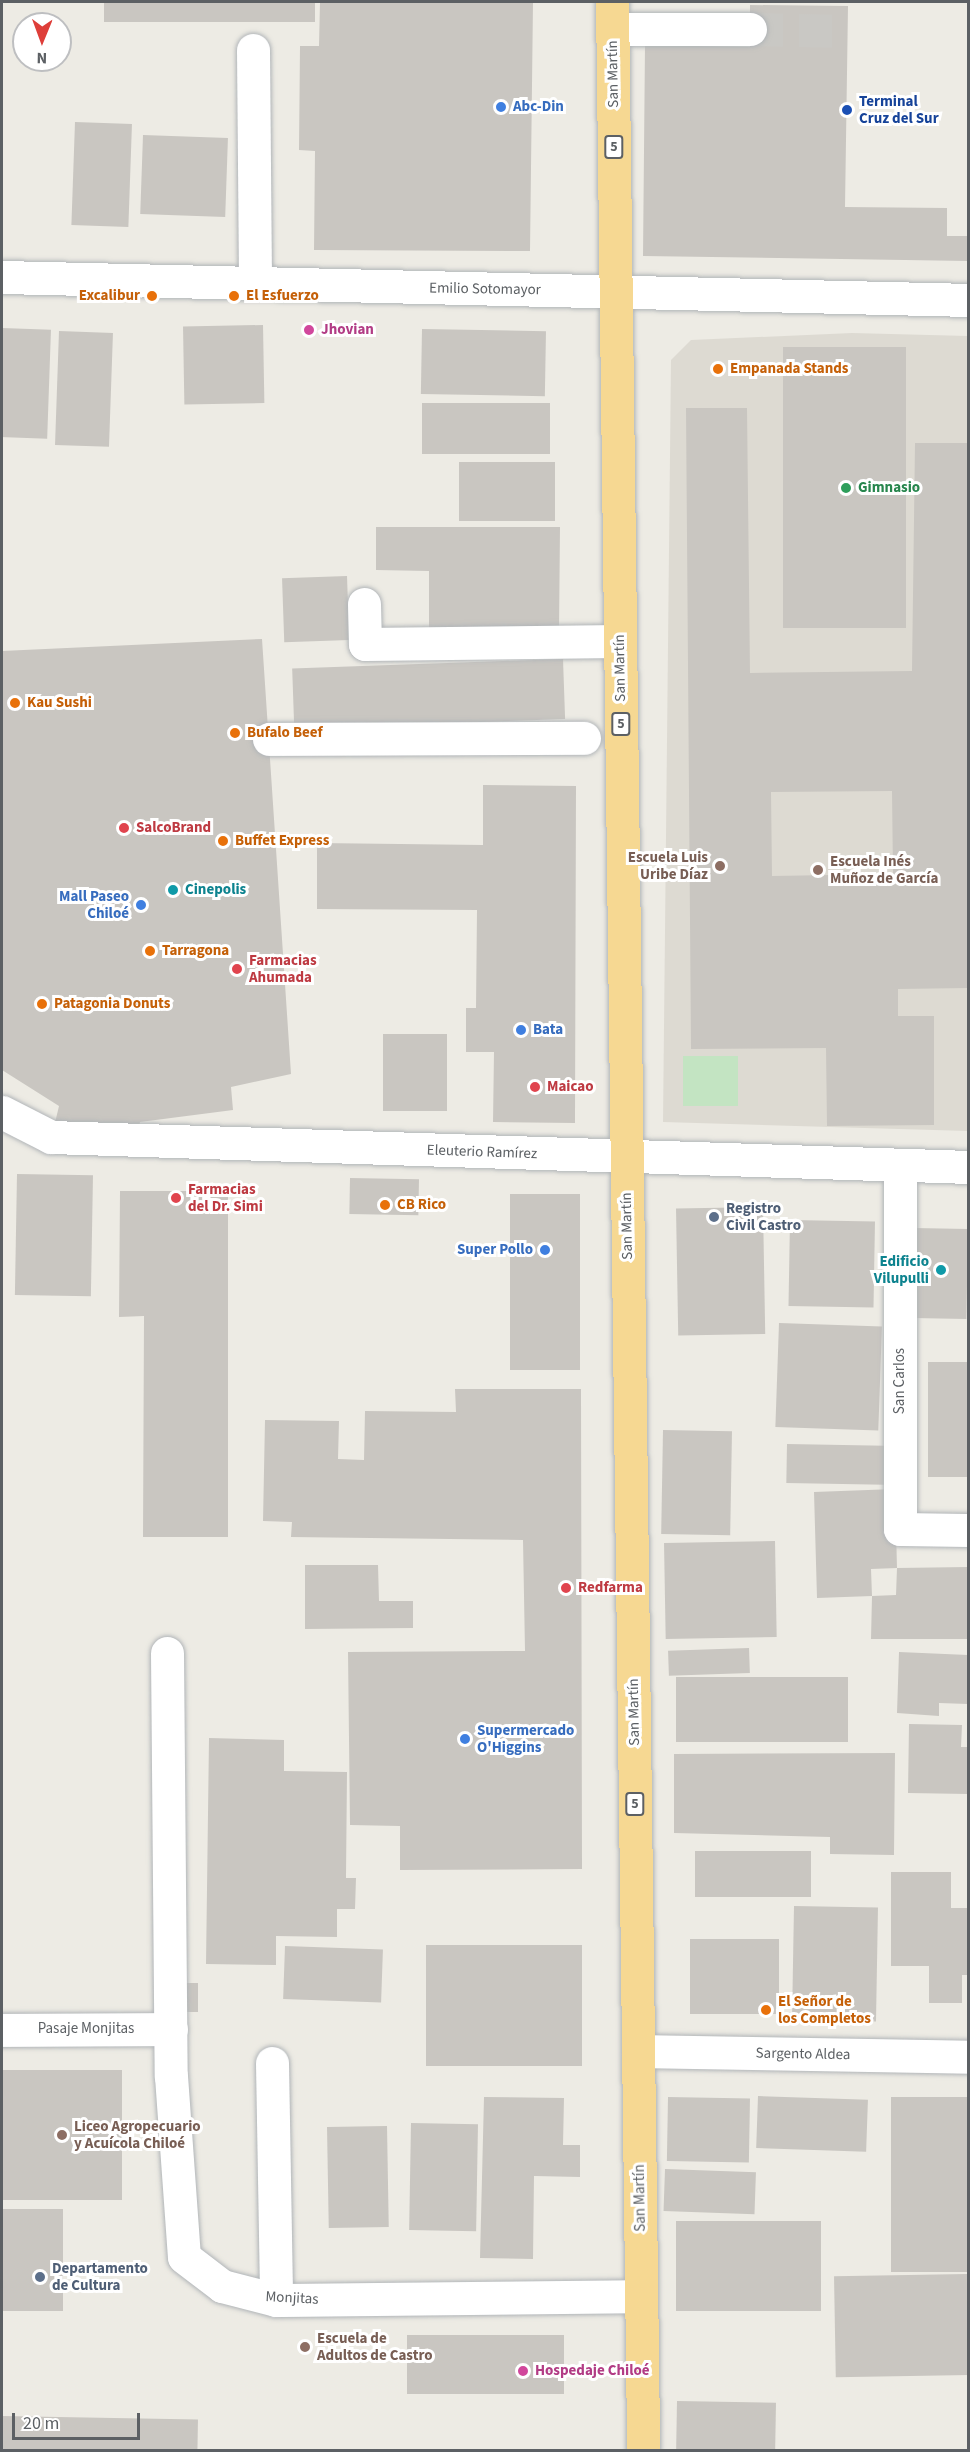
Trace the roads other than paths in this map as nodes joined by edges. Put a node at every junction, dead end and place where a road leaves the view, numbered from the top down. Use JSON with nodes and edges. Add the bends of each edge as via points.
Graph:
{"nodes":[{"id":1,"x":612,"y":15,"type":"edge"},
{"id":2,"x":750,"y":29,"type":"tunnel mouth"},
{"id":3,"x":253,"y":50,"type":"dead end"},
{"id":4,"x":2,"y":277,"type":"edge"},
{"id":5,"x":255,"y":283,"type":"junction"},
{"id":6,"x":616,"y":292,"type":"junction"},
{"id":7,"x":969,"y":300,"type":"edge"},
{"id":8,"x":364,"y":604,"type":"dead end"},
{"id":9,"x":620,"y":641,"type":"junction"},
{"id":10,"x":584,"y":738,"type":"dead end"},
{"id":11,"x":268,"y":739,"type":"dead end"},
{"id":12,"x":2,"y":1112,"type":"edge"},
{"id":13,"x":626,"y":1157,"type":"junction"},
{"id":14,"x":900,"y":1165,"type":"junction"},
{"id":15,"x":969,"y":1167,"type":"edge"},
{"id":16,"x":969,"y":1530,"type":"edge"},
{"id":17,"x":167,"y":1653,"type":"dead end"},
{"id":18,"x":171,"y":2029,"type":"junction"},
{"id":19,"x":2,"y":2030,"type":"edge"},
{"id":20,"x":638,"y":2051,"type":"junction"},
{"id":21,"x":969,"y":2057,"type":"edge"},
{"id":22,"x":272,"y":2063,"type":"dead end"},
{"id":23,"x":641,"y":2296,"type":"junction"},
{"id":24,"x":276,"y":2300,"type":"junction"},
{"id":25,"x":643,"y":2451,"type":"edge"}],
"edges":[{"from":1,"to":2,"type":"street"},
{"from":1,"to":6,"type":"highway","name":"San Martín","number":"5"},
{"from":3,"to":5,"type":"street"},
{"from":4,"to":5,"type":"street","name":"Emilio Sotomayor"},
{"from":5,"to":6,"type":"street","name":"Emilio Sotomayor"},
{"from":6,"to":7,"type":"street","name":"Emilio Sotomayor"},
{"from":6,"to":9,"type":"highway","name":"San Martín","number":"5"},
{"from":8,"to":9,"type":"street","via":[[365,644]]},
{"from":9,"to":13,"type":"highway","name":"San Martín","number":"5"},
{"from":10,"to":11,"type":"street"},
{"from":12,"to":13,"type":"street","name":"Eleuterio Ramírez","via":[[51,1137]]},
{"from":13,"to":14,"type":"street","name":"Eleuterio Ramírez"},
{"from":13,"to":20,"type":"highway","name":"San Martín","number":"5"},
{"from":14,"to":15,"type":"street","name":"Eleuterio Ramírez"},
{"from":14,"to":16,"type":"street","name":"San Carlos","via":[[900,1529]]},
{"from":17,"to":18,"type":"street","name":"Monjitas"},
{"from":18,"to":19,"type":"street","name":"Pasaje Monjitas"},
{"from":18,"to":24,"type":"street","name":"Monjitas","via":[[178,2244],[193,2269],[222,2286]]},
{"from":20,"to":21,"type":"street","name":"Sargento Aldea"},
{"from":20,"to":23,"type":"highway","name":"San Martín","number":"5"},
{"from":22,"to":24,"type":"street"},
{"from":23,"to":24,"type":"street","name":"Monjitas"},
{"from":23,"to":25,"type":"highway","name":"San Martín","number":"5"}]}
